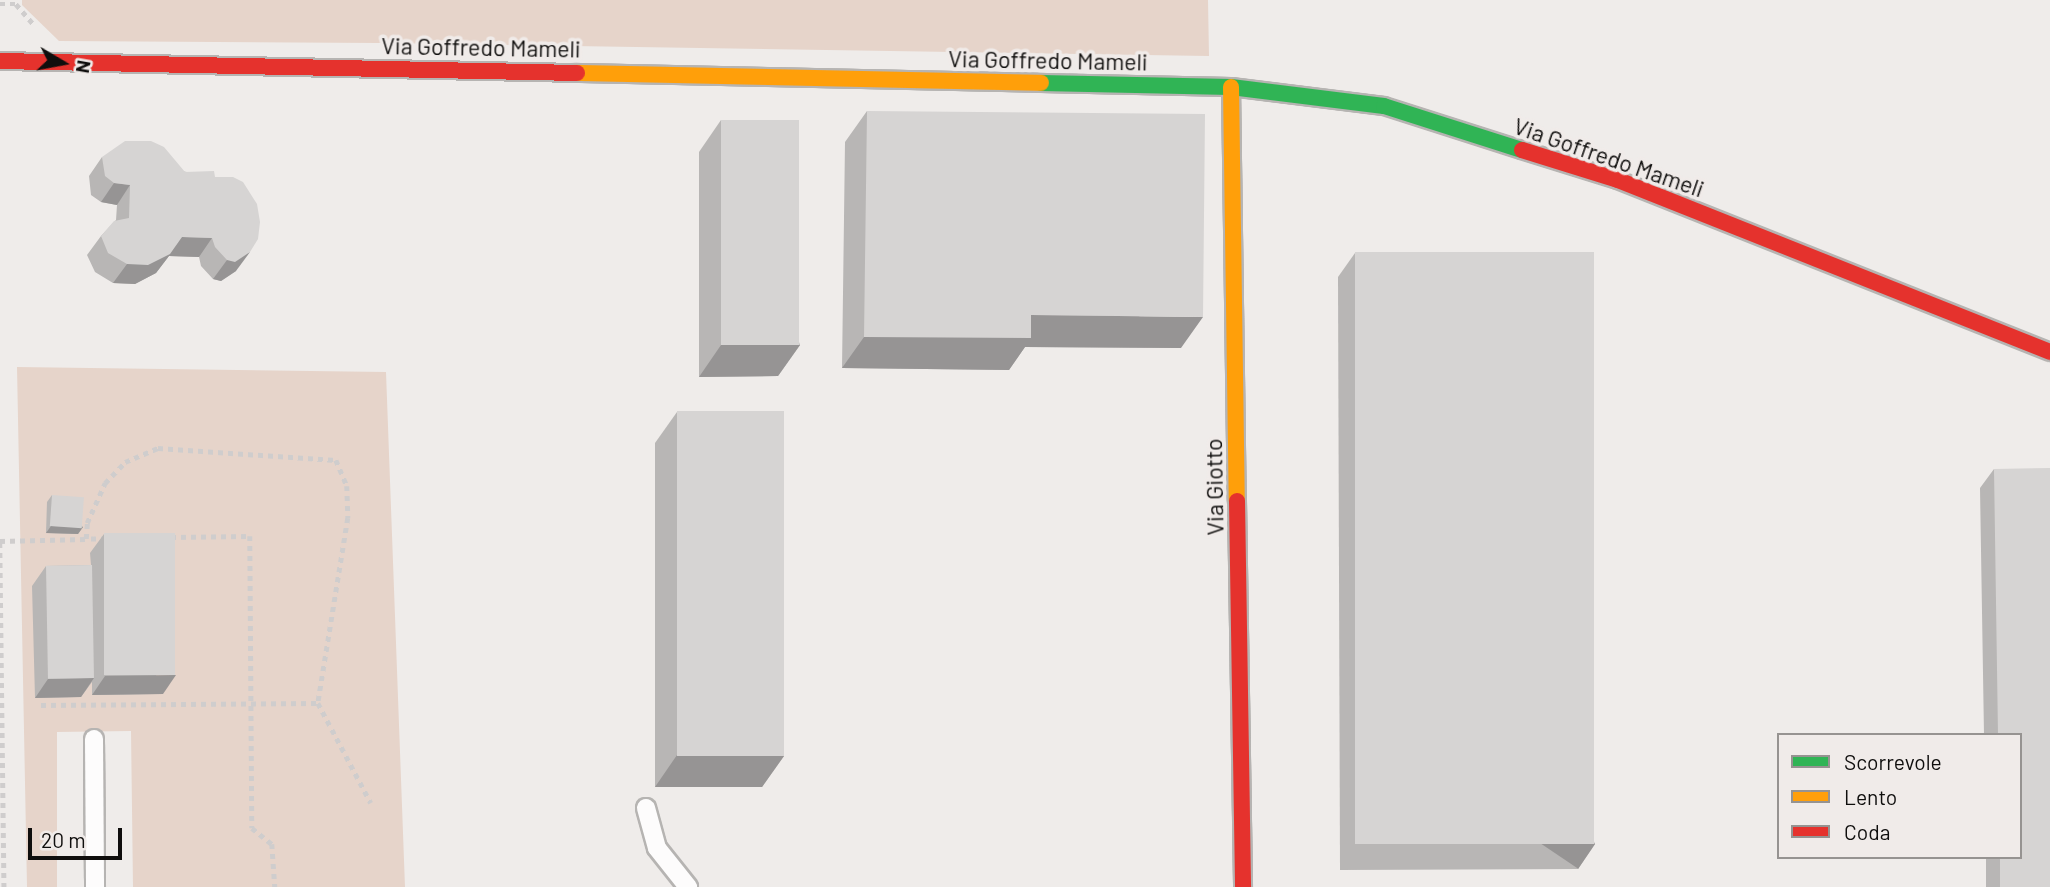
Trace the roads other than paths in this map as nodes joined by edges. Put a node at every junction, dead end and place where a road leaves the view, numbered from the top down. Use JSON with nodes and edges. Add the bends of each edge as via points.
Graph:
{"nodes":[{"id":1,"x":0,"y":61,"type":"edge"},
{"id":2,"x":1231,"y":87,"type":"junction"},
{"id":3,"x":2050,"y":352,"type":"edge"},
{"id":4,"x":94,"y":739,"type":"dead end"},
{"id":5,"x":646,"y":808,"type":"dead end"},
{"id":6,"x":95,"y":887,"type":"edge"},
{"id":7,"x":688,"y":887,"type":"edge"},
{"id":8,"x":1243,"y":887,"type":"edge"}],
"edges":[{"from":1,"to":2,"type":"street","name":"Via Goffredo Mameli"},
{"from":2,"to":3,"type":"street","name":"Via Goffredo Mameli","via":[[1384,106],[1618,180]]},
{"from":2,"to":8,"type":"street","name":"Via Giotto"},
{"from":4,"to":6,"type":"lane"},
{"from":5,"to":7,"type":"lane","via":[[657,848]]}]}
